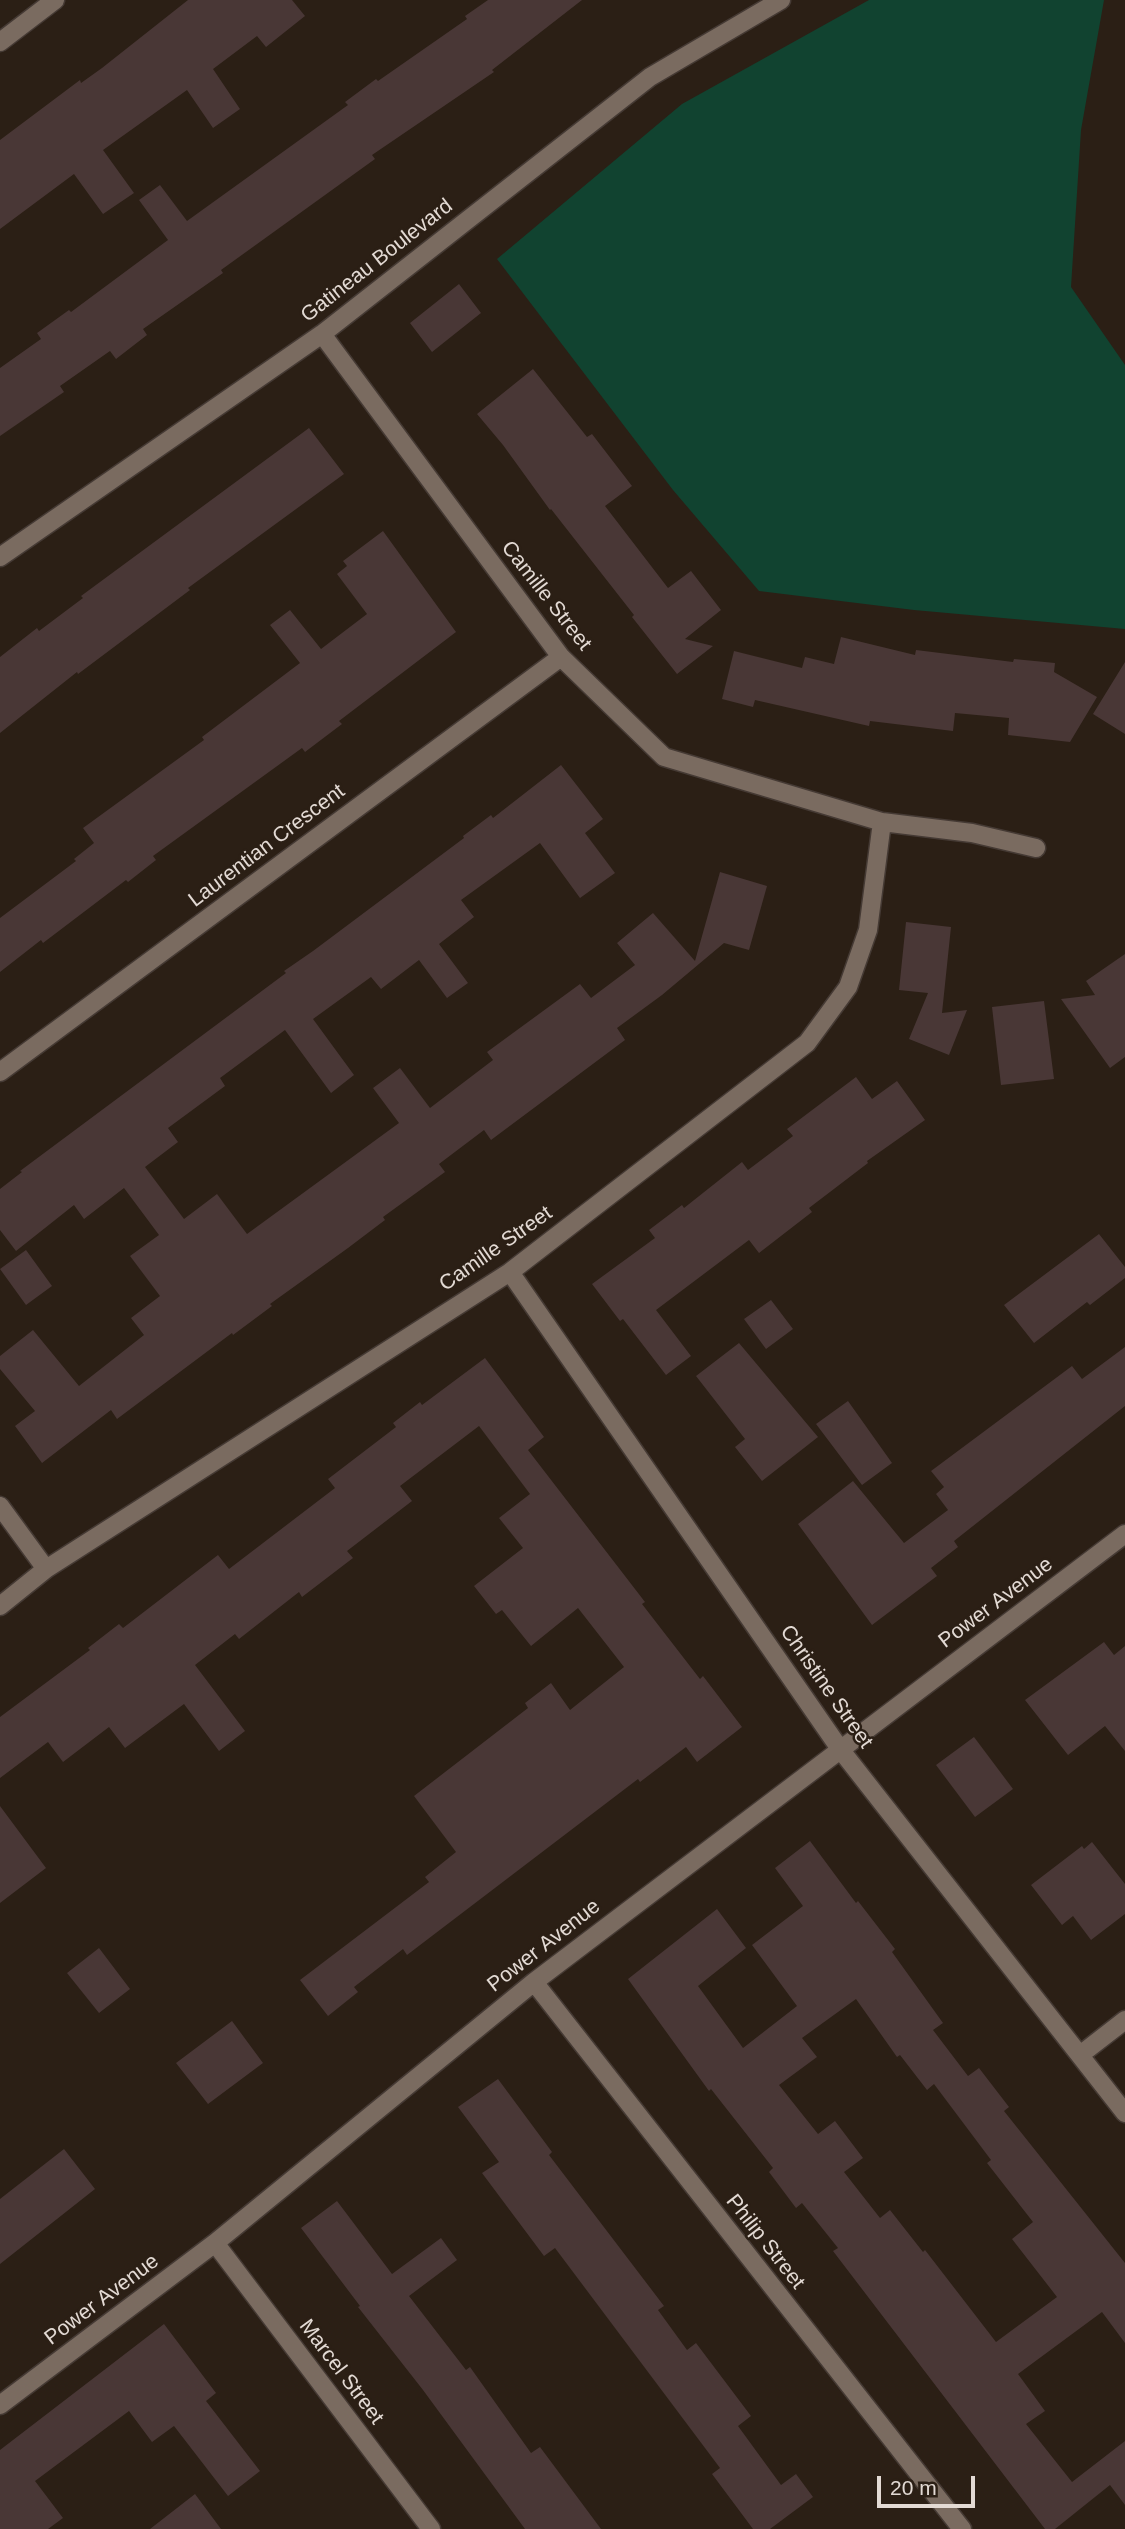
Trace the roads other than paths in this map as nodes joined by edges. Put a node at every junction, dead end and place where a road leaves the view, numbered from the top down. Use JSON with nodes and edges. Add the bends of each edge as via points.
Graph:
{"nodes":[{"id":1,"x":55,"y":0,"type":"edge"},
{"id":2,"x":780,"y":0,"type":"edge"},
{"id":3,"x":0,"y":42,"type":"edge"},
{"id":4,"x":322,"y":334,"type":"junction"},
{"id":5,"x":0,"y":557,"type":"edge"},
{"id":6,"x":561,"y":657,"type":"junction"},
{"id":7,"x":881,"y":822,"type":"junction"},
{"id":8,"x":1036,"y":848,"type":"dead end"},
{"id":9,"x":0,"y":1072,"type":"edge"},
{"id":10,"x":510,"y":1272,"type":"junction"},
{"id":11,"x":0,"y":1506,"type":"edge"},
{"id":12,"x":1125,"y":1534,"type":"edge"},
{"id":13,"x":46,"y":1569,"type":"junction"},
{"id":14,"x":0,"y":1606,"type":"edge"},
{"id":15,"x":840,"y":1749,"type":"junction"},
{"id":16,"x":534,"y":1982,"type":"junction"},
{"id":17,"x":1125,"y":2020,"type":"edge"},
{"id":18,"x":1080,"y":2055,"type":"junction"},
{"id":19,"x":1125,"y":2113,"type":"edge"},
{"id":20,"x":215,"y":2243,"type":"junction"},
{"id":21,"x":0,"y":2405,"type":"edge"},
{"id":22,"x":431,"y":2529,"type":"edge"},
{"id":23,"x":961,"y":2529,"type":"edge"}],
"edges":[{"from":1,"to":3,"type":"street"},
{"from":2,"to":4,"type":"street","name":"Gatineau Boulevard","via":[[650,77]]},
{"from":4,"to":5,"type":"street","name":"Gatineau Boulevard"},
{"from":4,"to":6,"type":"street","name":"Camille Street"},
{"from":6,"to":7,"type":"street","name":"Camille Street","via":[[664,757]]},
{"from":6,"to":9,"type":"street","name":"Laurentian Crescent"},
{"from":7,"to":8,"type":"street","name":"Camille Street","via":[[972,833]]},
{"from":7,"to":10,"type":"street","name":"Camille Street","via":[[868,930],[848,987],[807,1043]]},
{"from":10,"to":13,"type":"street","name":"Camille Street"},
{"from":10,"to":15,"type":"street","name":"Christine Street"},
{"from":11,"to":13,"type":"street"},
{"from":12,"to":15,"type":"street","name":"Power Avenue"},
{"from":13,"to":14,"type":"street","name":"Camille Street"},
{"from":15,"to":16,"type":"street","name":"Power Avenue"},
{"from":15,"to":18,"type":"street","name":"Christine Street"},
{"from":16,"to":20,"type":"street","name":"Power Avenue"},
{"from":16,"to":23,"type":"street","name":"Philip Street"},
{"from":17,"to":18,"type":"street"},
{"from":18,"to":19,"type":"street","name":"Christine Street"},
{"from":20,"to":21,"type":"street","name":"Power Avenue"},
{"from":20,"to":22,"type":"street","name":"Marcel Street"}]}
